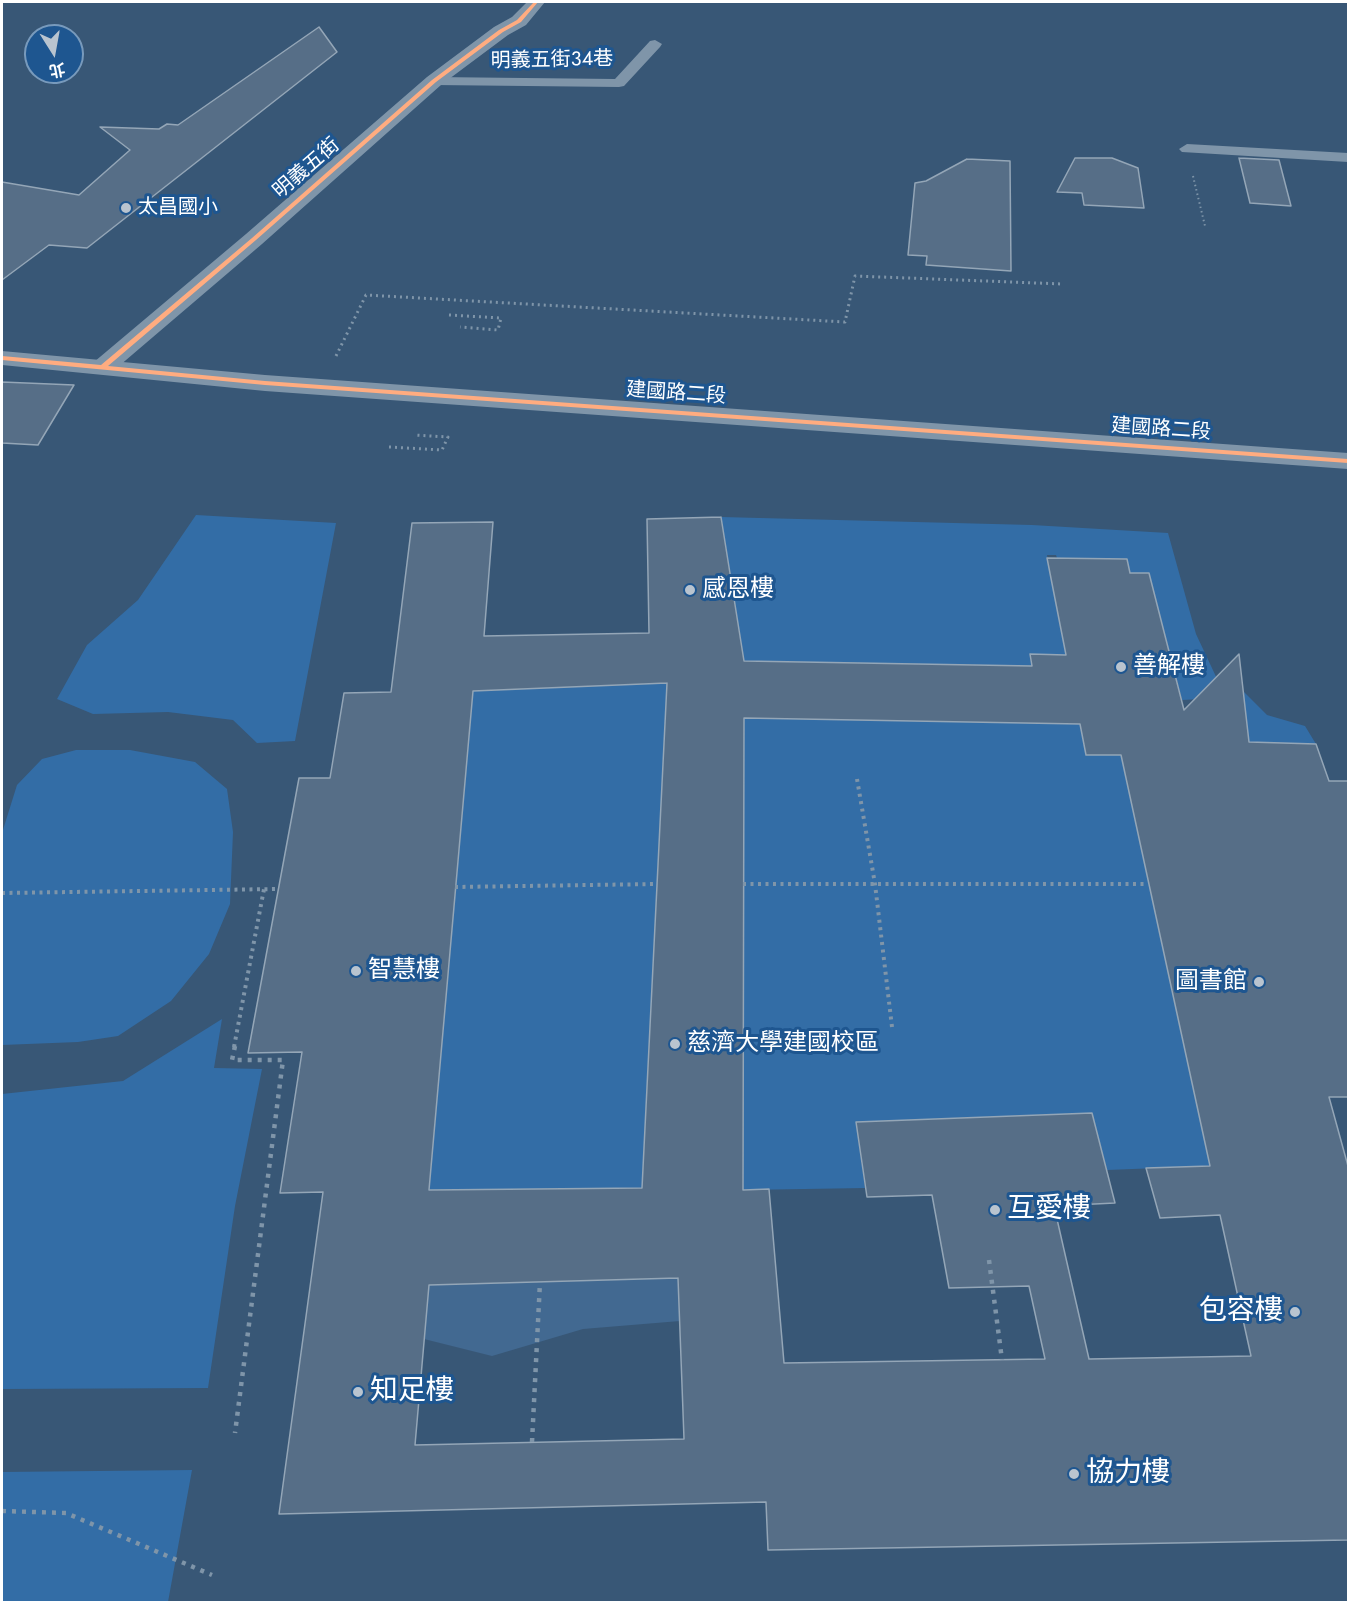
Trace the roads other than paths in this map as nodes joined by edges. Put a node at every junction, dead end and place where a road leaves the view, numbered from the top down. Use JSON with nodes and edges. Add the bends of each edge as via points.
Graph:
{"nodes":[{"id":1,"x":536,"y":2,"type":"edge"},
{"id":2,"x":655,"y":44,"type":"dead end"},
{"id":3,"x":434,"y":81,"type":"junction"},
{"id":4,"x":1187,"y":149,"type":"road end"},
{"id":5,"x":1348,"y":158,"type":"edge"},
{"id":6,"x":2,"y":358,"type":"edge"},
{"id":7,"x":103,"y":367,"type":"junction"},
{"id":8,"x":1348,"y":461,"type":"edge"}],
"edges":[{"from":1,"to":3,"type":"street","name":"明義五街","via":[[519,21]]},
{"from":2,"to":3,"type":"lane","name":"明義五街34巷","via":[[619,83]]},
{"from":3,"to":7,"type":"street","name":"明義五街"},
{"from":4,"to":5,"type":"lane"},
{"from":6,"to":7,"type":"street","name":"建國路二段"},
{"from":7,"to":8,"type":"street","name":"建國路二段"}]}
